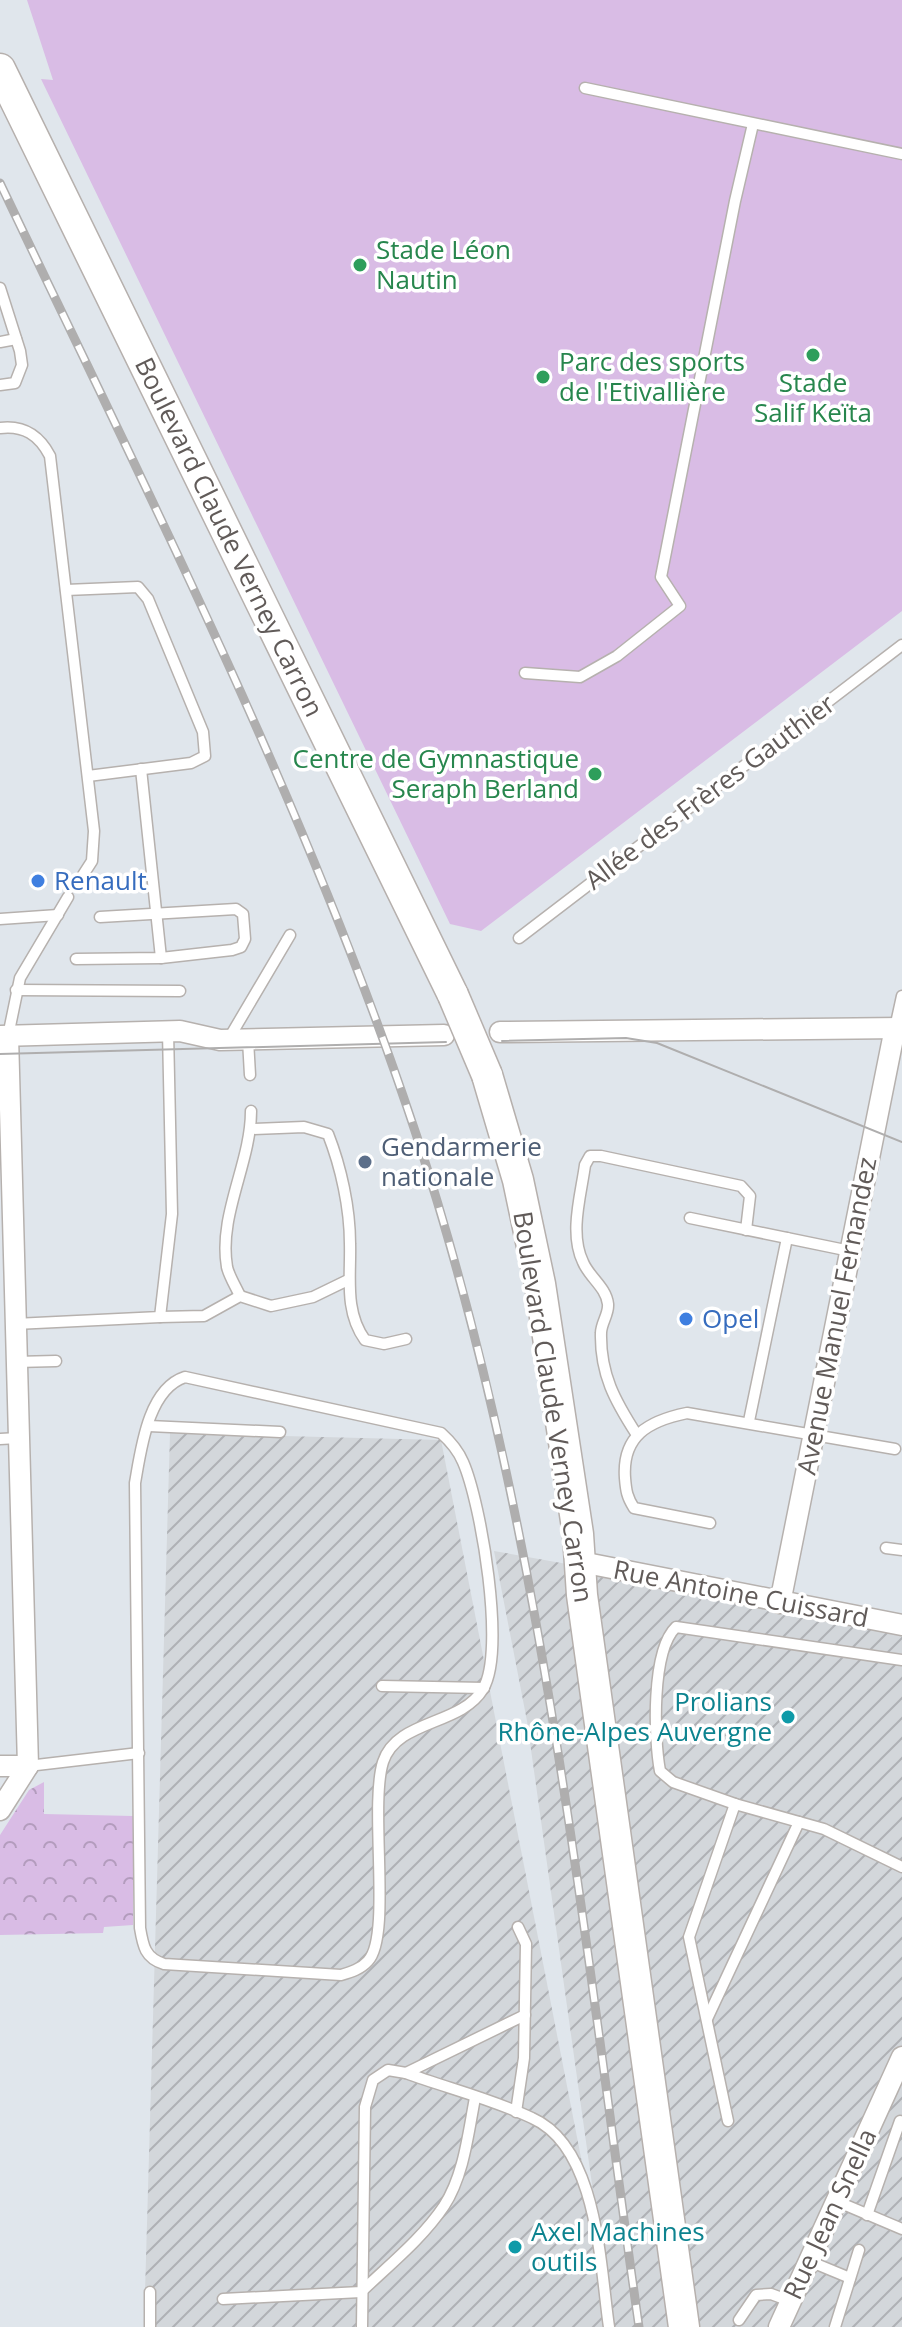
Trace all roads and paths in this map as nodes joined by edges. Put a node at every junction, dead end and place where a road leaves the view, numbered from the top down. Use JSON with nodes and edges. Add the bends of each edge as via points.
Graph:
{"nodes":[{"id":1,"x":0,"y":69,"type":"edge"},
{"id":2,"x":585,"y":88,"type":"dead end"},
{"id":3,"x":753,"y":124,"type":"junction"},
{"id":4,"x":902,"y":154,"type":"edge"},
{"id":5,"x":0,"y":288,"type":"edge"},
{"id":6,"x":16,"y":339,"type":"junction"},
{"id":7,"x":0,"y":342,"type":"edge"},
{"id":8,"x":0,"y":385,"type":"edge"},
{"id":9,"x":0,"y":428,"type":"edge"},
{"id":10,"x":66,"y":590,"type":"junction"},
{"id":11,"x":902,"y":645,"type":"edge"},
{"id":12,"x":525,"y":673,"type":"dead end"},
{"id":13,"x":141,"y":769,"type":"junction"},
{"id":14,"x":88,"y":776,"type":"junction"},
{"id":15,"x":83,"y":875,"type":"dead end"},
{"id":16,"x":68,"y":897,"type":"dead end"},
{"id":17,"x":58,"y":915,"type":"junction"},
{"id":18,"x":157,"y":916,"type":"junction"},
{"id":19,"x":100,"y":917,"type":"dead end"},
{"id":20,"x":0,"y":919,"type":"edge"},
{"id":21,"x":290,"y":935,"type":"dead end"},
{"id":22,"x":519,"y":938,"type":"dead end"},
{"id":23,"x":161,"y":958,"type":"junction"},
{"id":24,"x":76,"y":959,"type":"dead end"},
{"id":25,"x":16,"y":990,"type":"junction"},
{"id":26,"x":180,"y":991,"type":"dead end"},
{"id":27,"x":902,"y":996,"type":"edge"},
{"id":28,"x":899,"y":1028,"type":"edge"},
{"id":29,"x":168,"y":1032,"type":"junction"},
{"id":30,"x":500,"y":1032,"type":"dead end"},
{"id":31,"x":444,"y":1035,"type":"dead end"},
{"id":32,"x":4,"y":1036,"type":"edge"},
{"id":33,"x":232,"y":1040,"type":"junction"},
{"id":34,"x":250,"y":1075,"type":"dead end"},
{"id":35,"x":251,"y":1111,"type":"dead end"},
{"id":36,"x":251,"y":1129,"type":"junction"},
{"id":37,"x":690,"y":1218,"type":"dead end"},
{"id":38,"x":746,"y":1230,"type":"junction"},
{"id":39,"x":787,"y":1238,"type":"junction"},
{"id":40,"x":850,"y":1251,"type":"junction"},
{"id":41,"x":348,"y":1280,"type":"junction"},
{"id":42,"x":240,"y":1296,"type":"junction"},
{"id":43,"x":160,"y":1317,"type":"junction"},
{"id":44,"x":15,"y":1324,"type":"junction"},
{"id":45,"x":406,"y":1339,"type":"dead end"},
{"id":46,"x":56,"y":1361,"type":"dead end"},
{"id":47,"x":16,"y":1362,"type":"junction"},
{"id":48,"x":749,"y":1421,"type":"junction"},
{"id":49,"x":149,"y":1426,"type":"junction"},
{"id":50,"x":280,"y":1432,"type":"dead end"},
{"id":51,"x":637,"y":1435,"type":"junction"},
{"id":52,"x":813,"y":1435,"type":"junction"},
{"id":53,"x":9,"y":1438,"type":"edge"},
{"id":54,"x":895,"y":1449,"type":"dead end"},
{"id":55,"x":710,"y":1523,"type":"dead end"},
{"id":56,"x":886,"y":1548,"type":"dead end"},
{"id":57,"x":902,"y":1550,"type":"edge"},
{"id":58,"x":581,"y":1562,"type":"junction"},
{"id":59,"x":780,"y":1603,"type":"junction"},
{"id":60,"x":902,"y":1625,"type":"edge"},
{"id":61,"x":902,"y":1660,"type":"edge"},
{"id":62,"x":382,"y":1686,"type":"dead end"},
{"id":63,"x":484,"y":1688,"type":"junction"},
{"id":64,"x":139,"y":1753,"type":"junction"},
{"id":65,"x":0,"y":1766,"type":"edge"},
{"id":66,"x":28,"y":1766,"type":"junction"},
{"id":67,"x":735,"y":1804,"type":"junction"},
{"id":68,"x":0,"y":1810,"type":"edge"},
{"id":69,"x":799,"y":1822,"type":"junction"},
{"id":70,"x":902,"y":1867,"type":"edge"},
{"id":71,"x":518,"y":1927,"type":"dead end"},
{"id":72,"x":525,"y":2015,"type":"junction"},
{"id":73,"x":706,"y":2020,"type":"junction"},
{"id":74,"x":902,"y":2057,"type":"edge"},
{"id":75,"x":406,"y":2073,"type":"junction"},
{"id":76,"x":895,"y":2092,"type":"edge"},
{"id":77,"x":475,"y":2098,"type":"junction"},
{"id":78,"x":516,"y":2112,"type":"junction"},
{"id":79,"x":877,"y":2112,"type":"junction"},
{"id":80,"x":728,"y":2121,"type":"dead end"},
{"id":81,"x":901,"y":2122,"type":"edge"},
{"id":82,"x":836,"y":2201,"type":"junction"},
{"id":83,"x":867,"y":2215,"type":"junction"},
{"id":84,"x":902,"y":2229,"type":"edge"},
{"id":85,"x":859,"y":2250,"type":"dead end"},
{"id":86,"x":809,"y":2261,"type":"junction"},
{"id":87,"x":850,"y":2278,"type":"junction"},
{"id":88,"x":150,"y":2292,"type":"dead end"},
{"id":89,"x":361,"y":2292,"type":"junction"},
{"id":90,"x":223,"y":2299,"type":"dead end"},
{"id":91,"x":790,"y":2301,"type":"junction"},
{"id":92,"x":739,"y":2320,"type":"dead end"},
{"id":93,"x":150,"y":2327,"type":"edge"},
{"id":94,"x":362,"y":2327,"type":"edge"},
{"id":95,"x":609,"y":2327,"type":"edge"},
{"id":96,"x":684,"y":2327,"type":"edge"},
{"id":97,"x":779,"y":2327,"type":"edge"},
{"id":98,"x":835,"y":2327,"type":"edge"}],
"edges":[{"from":1,"to":58,"type":"main road","name":"Boulevard Claude Verney Carron","bridge":true,"via":[[453,995],[487,1075],[518,1180],[540,1284]]},
{"from":2,"to":3,"type":"lane"},
{"from":3,"to":4,"type":"lane"},
{"from":3,"to":12,"type":"lane","via":[[661,577],[680,606],[617,656],[580,677]]},
{"from":5,"to":6,"type":"lane"},
{"from":6,"to":7,"type":"lane"},
{"from":6,"to":8,"type":"lane","via":[[19,378]]},
{"from":9,"to":10,"type":"lane","via":[[29,432],[50,456]]},
{"from":10,"to":13,"type":"lane","via":[[138,587],[148,599],[195,711],[205,756],[191,763]]},
{"from":10,"to":14,"type":"lane"},
{"from":11,"to":22,"type":"lane","name":"Allée des Frères Gauthier"},
{"from":13,"to":14,"type":"lane"},
{"from":13,"to":18,"type":"lane"},
{"from":14,"to":15,"type":"lane","via":[[94,831],[92,861]]},
{"from":16,"to":17,"type":"lane"},
{"from":17,"to":20,"type":"lane"},
{"from":17,"to":25,"type":"lane"},
{"from":18,"to":19,"type":"lane"},
{"from":18,"to":23,"type":"lane"},
{"from":18,"to":23,"type":"lane","via":[[227,908],[243,914],[241,947]]},
{"from":21,"to":33,"type":"lane"},
{"from":23,"to":24,"type":"lane"},
{"from":25,"to":26,"type":"lane"},
{"from":25,"to":32,"type":"lane"},
{"from":27,"to":28,"type":"lane"},
{"from":28,"to":30,"type":"street"},
{"from":28,"to":40,"type":"street","name":"Avenue Manuel Fernandez"},
{"from":29,"to":32,"type":"street"},
{"from":29,"to":33,"type":"street"},
{"from":29,"to":43,"type":"lane","via":[[172,1214]]},
{"from":31,"to":33,"type":"street"},
{"from":32,"to":44,"type":"street"},
{"from":33,"to":34,"type":"lane"},
{"from":35,"to":36,"type":"lane"},
{"from":36,"to":41,"type":"lane","via":[[304,1127],[328,1134],[339,1161],[350,1242]]},
{"from":36,"to":42,"type":"lane","via":[[226,1231],[228,1268]]},
{"from":37,"to":38,"type":"lane"},
{"from":38,"to":39,"type":"lane"},
{"from":38,"to":51,"type":"lane","via":[[750,1196],[741,1186],[601,1156],[590,1156],[585,1165],[581,1261],[608,1303],[600,1328],[602,1367],[612,1397]]},
{"from":39,"to":40,"type":"lane"},
{"from":39,"to":48,"type":"lane"},
{"from":40,"to":52,"type":"street","name":"Avenue Manuel Fernandez"},
{"from":41,"to":42,"type":"lane","via":[[313,1297],[271,1306]]},
{"from":41,"to":45,"type":"lane","via":[[355,1326],[365,1340],[384,1344]]},
{"from":42,"to":43,"type":"lane","via":[[204,1316]]},
{"from":43,"to":44,"type":"lane"},
{"from":44,"to":47,"type":"street"},
{"from":46,"to":47,"type":"lane"},
{"from":47,"to":53,"type":"street"},
{"from":48,"to":51,"type":"lane","via":[[687,1413]]},
{"from":48,"to":52,"type":"lane"},
{"from":49,"to":50,"type":"lane"},
{"from":49,"to":63,"type":"lane","via":[[161,1396],[172,1382],[185,1377],[441,1433],[463,1463],[489,1567],[490,1669]]},
{"from":49,"to":64,"type":"lane","via":[[135,1483]]},
{"from":51,"to":55,"type":"lane","via":[[624,1462],[627,1497],[634,1508]]},
{"from":52,"to":54,"type":"lane"},
{"from":52,"to":59,"type":"street","name":"Avenue Manuel Fernandez"},
{"from":53,"to":66,"type":"street"},
{"from":56,"to":57,"type":"lane"},
{"from":58,"to":59,"type":"street","name":"Rue Antoine Cuissard"},
{"from":58,"to":96,"type":"main road","name":"Boulevard Claude Verney Carron"},
{"from":59,"to":60,"type":"street","name":"Rue Antoine Cuissard"},
{"from":61,"to":67,"type":"lane","via":[[676,1627],[665,1643],[657,1691],[660,1771],[673,1782]]},
{"from":62,"to":63,"type":"lane"},
{"from":63,"to":64,"type":"lane","via":[[469,1707],[389,1748],[377,1786],[376,1943],[370,1960],[341,1975],[152,1960],[140,1928]]},
{"from":64,"to":66,"type":"lane"},
{"from":65,"to":66,"type":"street"},
{"from":66,"to":68,"type":"street"},
{"from":67,"to":69,"type":"lane"},
{"from":67,"to":73,"type":"lane","via":[[689,1937]]},
{"from":69,"to":70,"type":"lane"},
{"from":69,"to":73,"type":"lane"},
{"from":71,"to":72,"type":"lane","via":[[526,1944]]},
{"from":72,"to":75,"type":"lane"},
{"from":72,"to":78,"type":"lane"},
{"from":73,"to":80,"type":"lane"},
{"from":74,"to":76,"type":"street","name":"Rue Jean Snella"},
{"from":75,"to":77,"type":"lane"},
{"from":75,"to":89,"type":"lane","via":[[388,2070],[373,2080],[368,2092]]},
{"from":76,"to":79,"type":"street","name":"Rue Jean Snella"},
{"from":77,"to":78,"type":"lane"},
{"from":77,"to":89,"type":"lane","via":[[464,2159],[445,2205]]},
{"from":78,"to":95,"type":"lane","via":[[536,2119],[578,2166],[589,2194]]},
{"from":79,"to":81,"type":"lane"},
{"from":79,"to":82,"type":"street","name":"Rue Jean Snella"},
{"from":81,"to":83,"type":"lane"},
{"from":82,"to":83,"type":"lane"},
{"from":82,"to":86,"type":"street","name":"Rue Jean Snella"},
{"from":83,"to":84,"type":"lane"},
{"from":85,"to":87,"type":"lane"},
{"from":86,"to":87,"type":"lane"},
{"from":86,"to":91,"type":"street","name":"Rue Jean Snella"},
{"from":87,"to":98,"type":"lane"},
{"from":88,"to":93,"type":"lane"},
{"from":89,"to":90,"type":"lane"},
{"from":89,"to":94,"type":"lane"},
{"from":91,"to":92,"type":"lane","via":[[756,2295]]},
{"from":91,"to":97,"type":"street","name":"Rue Jean Snella"}]}
